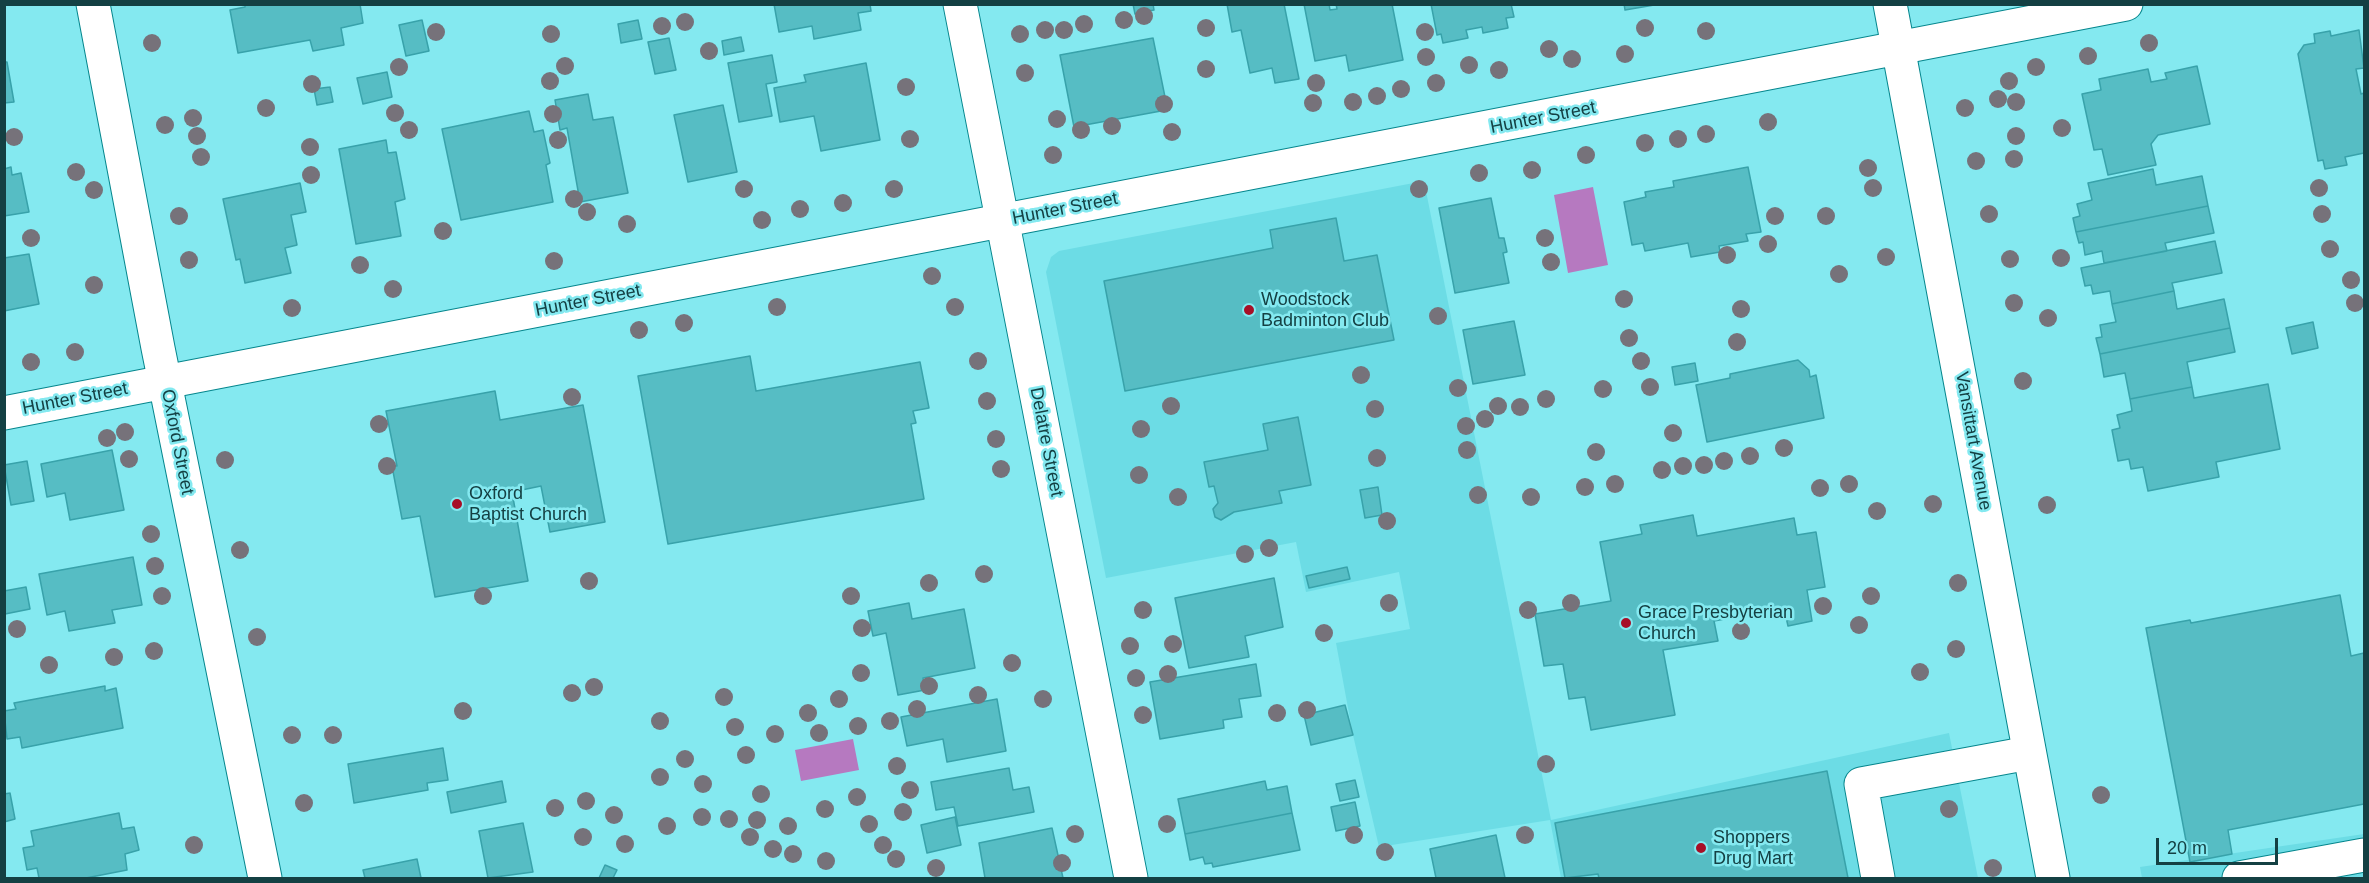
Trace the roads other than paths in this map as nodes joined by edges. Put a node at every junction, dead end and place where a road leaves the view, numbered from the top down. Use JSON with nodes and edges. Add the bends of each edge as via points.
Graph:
{"nodes":[{"id":1,"x":93,"y":4,"type":"edge"},
{"id":2,"x":960,"y":4,"type":"edge"},
{"id":3,"x":1890,"y":4,"type":"edge"},
{"id":4,"x":2126,"y":4,"type":"edge"},
{"id":5,"x":1898,"y":46,"type":"junction"},
{"id":6,"x":1002,"y":222,"type":"junction"},
{"id":7,"x":165,"y":383,"type":"junction"},
{"id":8,"x":4,"y":413,"type":"edge"},
{"id":9,"x":2029,"y":753,"type":"junction"},
{"id":10,"x":2364,"y":855,"type":"edge"},
{"id":11,"x":265,"y":879,"type":"edge"},
{"id":12,"x":1131,"y":879,"type":"edge"},
{"id":13,"x":1878,"y":879,"type":"edge"},
{"id":14,"x":2053,"y":879,"type":"edge"},
{"id":15,"x":2239,"y":879,"type":"edge"}],
"edges":[{"from":1,"to":7,"type":"street","name":"Oxford Street"},
{"from":2,"to":6,"type":"street","name":"Delatre Street"},
{"from":3,"to":5,"type":"street","name":"Vansittart Avenue"},
{"from":4,"to":5,"type":"street","name":"Hunter Street"},
{"from":5,"to":6,"type":"street","name":"Hunter Street"},
{"from":5,"to":9,"type":"street","name":"Vansittart Avenue"},
{"from":6,"to":7,"type":"street","name":"Hunter Street"},
{"from":6,"to":12,"type":"street","name":"Delatre Street"},
{"from":7,"to":8,"type":"street","name":"Hunter Street"},
{"from":7,"to":11,"type":"street","name":"Oxford Street"},
{"from":9,"to":13,"type":"street","via":[[1861,784]]},
{"from":9,"to":14,"type":"street","name":"Vansittart Avenue"},
{"from":10,"to":15,"type":"street"}]}
